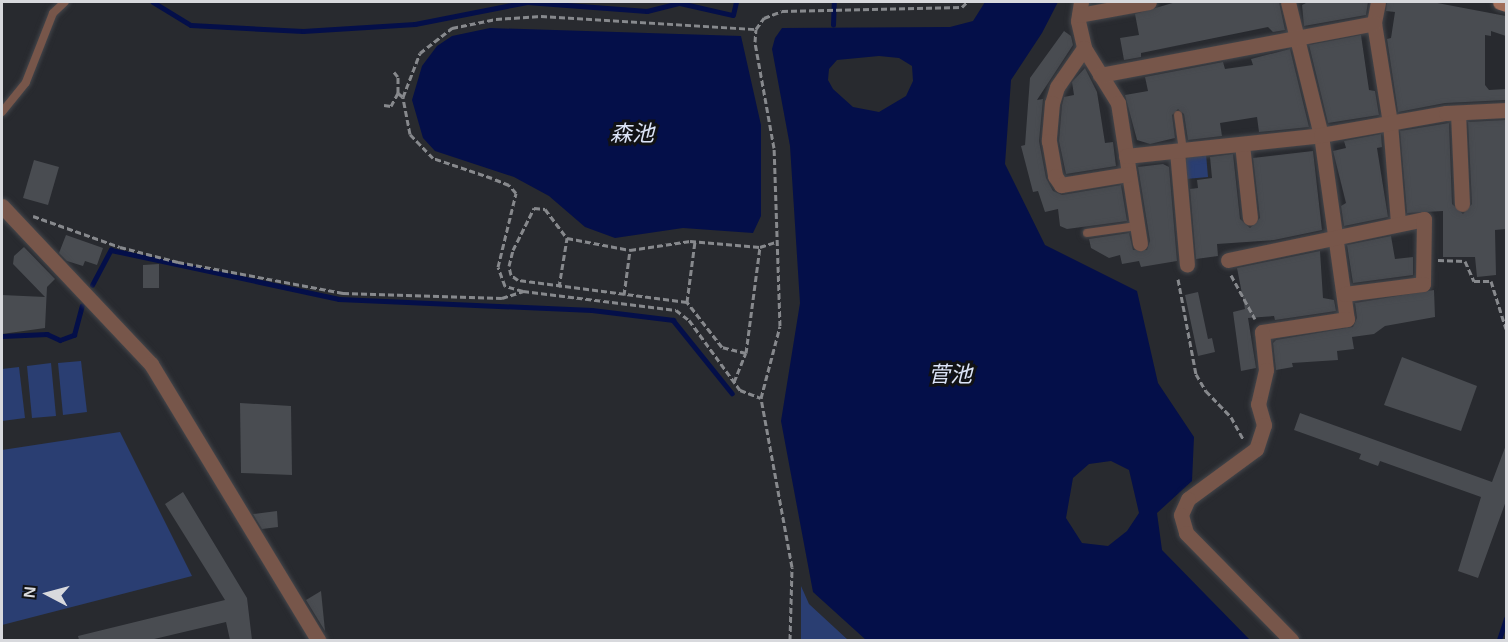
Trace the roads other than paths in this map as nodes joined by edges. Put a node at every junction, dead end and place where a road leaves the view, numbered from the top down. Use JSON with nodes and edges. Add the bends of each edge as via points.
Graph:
{"nodes":[{"id":1,"x":65,"y":2,"type":"edge"},
{"id":2,"x":1149,"y":2,"type":"edge"},
{"id":3,"x":1288,"y":2,"type":"edge"},
{"id":4,"x":1378,"y":2,"type":"edge"},
{"id":5,"x":1500,"y":2,"type":"edge"},
{"id":6,"x":1506,"y":4,"type":"edge"},
{"id":7,"x":1080,"y":8,"type":"edge"},
{"id":8,"x":1374,"y":22,"type":"junction"},
{"id":9,"x":1298,"y":37,"type":"junction"},
{"id":10,"x":1084,"y":48,"type":"junction"},
{"id":11,"x":1100,"y":75,"type":"junction"},
{"id":12,"x":1506,"y":110,"type":"edge"},
{"id":13,"x":2,"y":112,"type":"edge"},
{"id":14,"x":1458,"y":113,"type":"junction"},
{"id":15,"x":1178,"y":115,"type":"dead end"},
{"id":16,"x":1390,"y":123,"type":"junction"},
{"id":17,"x":1321,"y":135,"type":"junction"},
{"id":18,"x":1242,"y":144,"type":"junction"},
{"id":19,"x":1180,"y":150,"type":"junction"},
{"id":20,"x":1126,"y":156,"type":"junction"},
{"id":21,"x":1129,"y":174,"type":"junction"},
{"id":22,"x":1462,"y":204,"type":"dead end"},
{"id":23,"x":2,"y":206,"type":"edge"},
{"id":24,"x":1250,"y":218,"type":"dead end"},
{"id":25,"x":1398,"y":222,"type":"junction"},
{"id":26,"x":1137,"y":226,"type":"junction"},
{"id":27,"x":1087,"y":233,"type":"dead end"},
{"id":28,"x":1337,"y":234,"type":"junction"},
{"id":29,"x":1140,"y":243,"type":"dead end"},
{"id":30,"x":1228,"y":260,"type":"road end"},
{"id":31,"x":1187,"y":265,"type":"dead end"},
{"id":32,"x":1346,"y":294,"type":"junction"},
{"id":33,"x":318,"y":640,"type":"edge"},
{"id":34,"x":1291,"y":640,"type":"edge"}],
"edges":[{"from":1,"to":13,"type":"lane","via":[[53,13],[22,88]]},
{"from":2,"to":7,"type":"street"},
{"from":3,"to":9,"type":"street"},
{"from":4,"to":8,"type":"street"},
{"from":5,"to":6,"type":"street"},
{"from":7,"to":10,"type":"street"},
{"from":8,"to":9,"type":"street"},
{"from":8,"to":16,"type":"street"},
{"from":9,"to":11,"type":"street"},
{"from":9,"to":17,"type":"street"},
{"from":10,"to":11,"type":"street"},
{"from":10,"to":21,"type":"street","via":[[1057,87],[1052,104],[1049,141],[1055,176],[1061,185]]},
{"from":11,"to":20,"type":"street","via":[[1118,103]]},
{"from":12,"to":14,"type":"street"},
{"from":14,"to":16,"type":"street"},
{"from":14,"to":22,"type":"street"},
{"from":15,"to":19,"type":"lane"},
{"from":16,"to":17,"type":"street"},
{"from":16,"to":25,"type":"street"},
{"from":17,"to":18,"type":"street"},
{"from":17,"to":28,"type":"street"},
{"from":18,"to":19,"type":"street"},
{"from":18,"to":24,"type":"street"},
{"from":19,"to":20,"type":"street"},
{"from":19,"to":31,"type":"street"},
{"from":20,"to":21,"type":"street"},
{"from":21,"to":26,"type":"street"},
{"from":23,"to":33,"type":"street","via":[[151,364]]},
{"from":25,"to":28,"type":"street"},
{"from":25,"to":32,"type":"street","via":[[1424,219],[1423,284]]},
{"from":26,"to":27,"type":"lane"},
{"from":26,"to":29,"type":"street"},
{"from":28,"to":30,"type":"street"},
{"from":28,"to":32,"type":"street"},
{"from":32,"to":34,"type":"street","via":[[1347,319],[1265,332],[1266,370],[1258,404],[1264,424],[1251,454],[1188,500],[1181,514],[1186,533]]}]}
